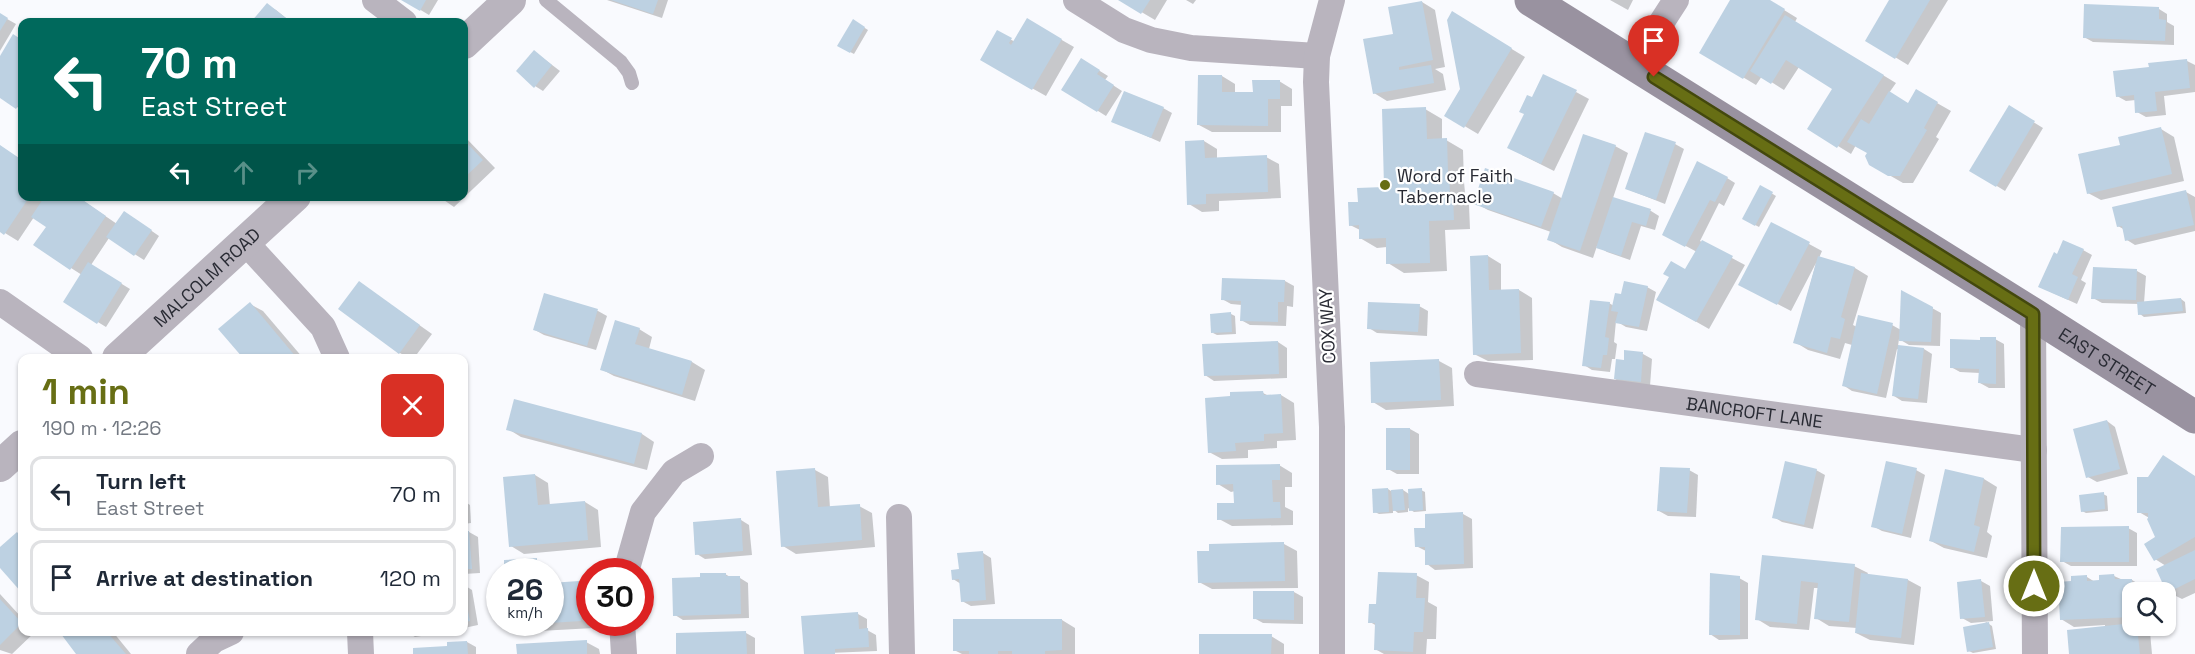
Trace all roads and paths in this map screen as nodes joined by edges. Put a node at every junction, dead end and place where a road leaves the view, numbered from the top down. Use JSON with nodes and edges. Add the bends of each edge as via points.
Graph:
{"nodes":[{"id":1,"x":375,"y":0,"type":"edge"},
{"id":2,"x":510,"y":0,"type":"edge"},
{"id":3,"x":546,"y":0,"type":"edge"},
{"id":4,"x":1076,"y":0,"type":"edge"},
{"id":5,"x":1332,"y":0,"type":"edge"},
{"id":6,"x":1531,"y":0,"type":"edge"},
{"id":7,"x":1676,"y":0,"type":"edge"},
{"id":8,"x":399,"y":18,"type":"edge"},
{"id":9,"x":468,"y":38,"type":"edge"},
{"id":10,"x":1317,"y":56,"type":"junction"},
{"id":11,"x":1634,"y":65,"type":"junction"},
{"id":12,"x":632,"y":83,"type":"dead end"},
{"id":13,"x":290,"y":201,"type":"edge"},
{"id":14,"x":245,"y":242,"type":"junction"},
{"id":15,"x":0,"y":302,"type":"edge"},
{"id":16,"x":2033,"y":314,"type":"junction"},
{"id":17,"x":74,"y":354,"type":"edge"},
{"id":18,"x":122,"y":354,"type":"edge"},
{"id":19,"x":335,"y":354,"type":"edge"},
{"id":20,"x":1477,"y":374,"type":"dead end"},
{"id":21,"x":2195,"y":417,"type":"edge"},
{"id":22,"x":18,"y":450,"type":"edge"},
{"id":23,"x":2034,"y":450,"type":"junction"},
{"id":24,"x":701,"y":456,"type":"dead end"},
{"id":25,"x":0,"y":466,"type":"edge"},
{"id":26,"x":899,"y":518,"type":"dead end"},
{"id":27,"x":630,"y":558,"type":"edge"},
{"id":28,"x":222,"y":636,"type":"edge"},
{"id":29,"x":360,"y":636,"type":"edge"},
{"id":30,"x":623,"y":636,"type":"edge"},
{"id":31,"x":199,"y":654,"type":"edge"},
{"id":32,"x":361,"y":654,"type":"edge"},
{"id":33,"x":624,"y":654,"type":"edge"},
{"id":34,"x":902,"y":654,"type":"edge"},
{"id":35,"x":1332,"y":654,"type":"edge"},
{"id":36,"x":2035,"y":654,"type":"edge"}],
"edges":[{"from":1,"to":8,"type":"street"},
{"from":2,"to":9,"type":"street"},
{"from":3,"to":12,"type":"lane","via":[[621,62]]},
{"from":4,"to":10,"type":"street","via":[[1124,30],[1151,40],[1191,48]]},
{"from":5,"to":10,"type":"street","name":"COX WAY"},
{"from":6,"to":11,"type":"main road","name":"EAST STREET"},
{"from":7,"to":11,"type":"street"},
{"from":10,"to":35,"type":"street","name":"COX WAY","via":[[1332,427]]},
{"from":11,"to":16,"type":"main road","name":"EAST STREET"},
{"from":13,"to":14,"type":"street","name":"MALCOLM ROAD"},
{"from":14,"to":18,"type":"street","name":"MALCOLM ROAD"},
{"from":14,"to":19,"type":"street","via":[[324,327]]},
{"from":15,"to":17,"type":"street"},
{"from":16,"to":21,"type":"main road","name":"EAST STREET"},
{"from":16,"to":23,"type":"street"},
{"from":20,"to":23,"type":"street","name":"BANCROFT LANE"},
{"from":22,"to":25,"type":"street"},
{"from":23,"to":36,"type":"street"},
{"from":24,"to":27,"type":"street","via":[[674,472],[643,512]]},
{"from":26,"to":34,"type":"street"},
{"from":28,"to":31,"type":"street"},
{"from":29,"to":32,"type":"street"},
{"from":30,"to":33,"type":"street"}]}
